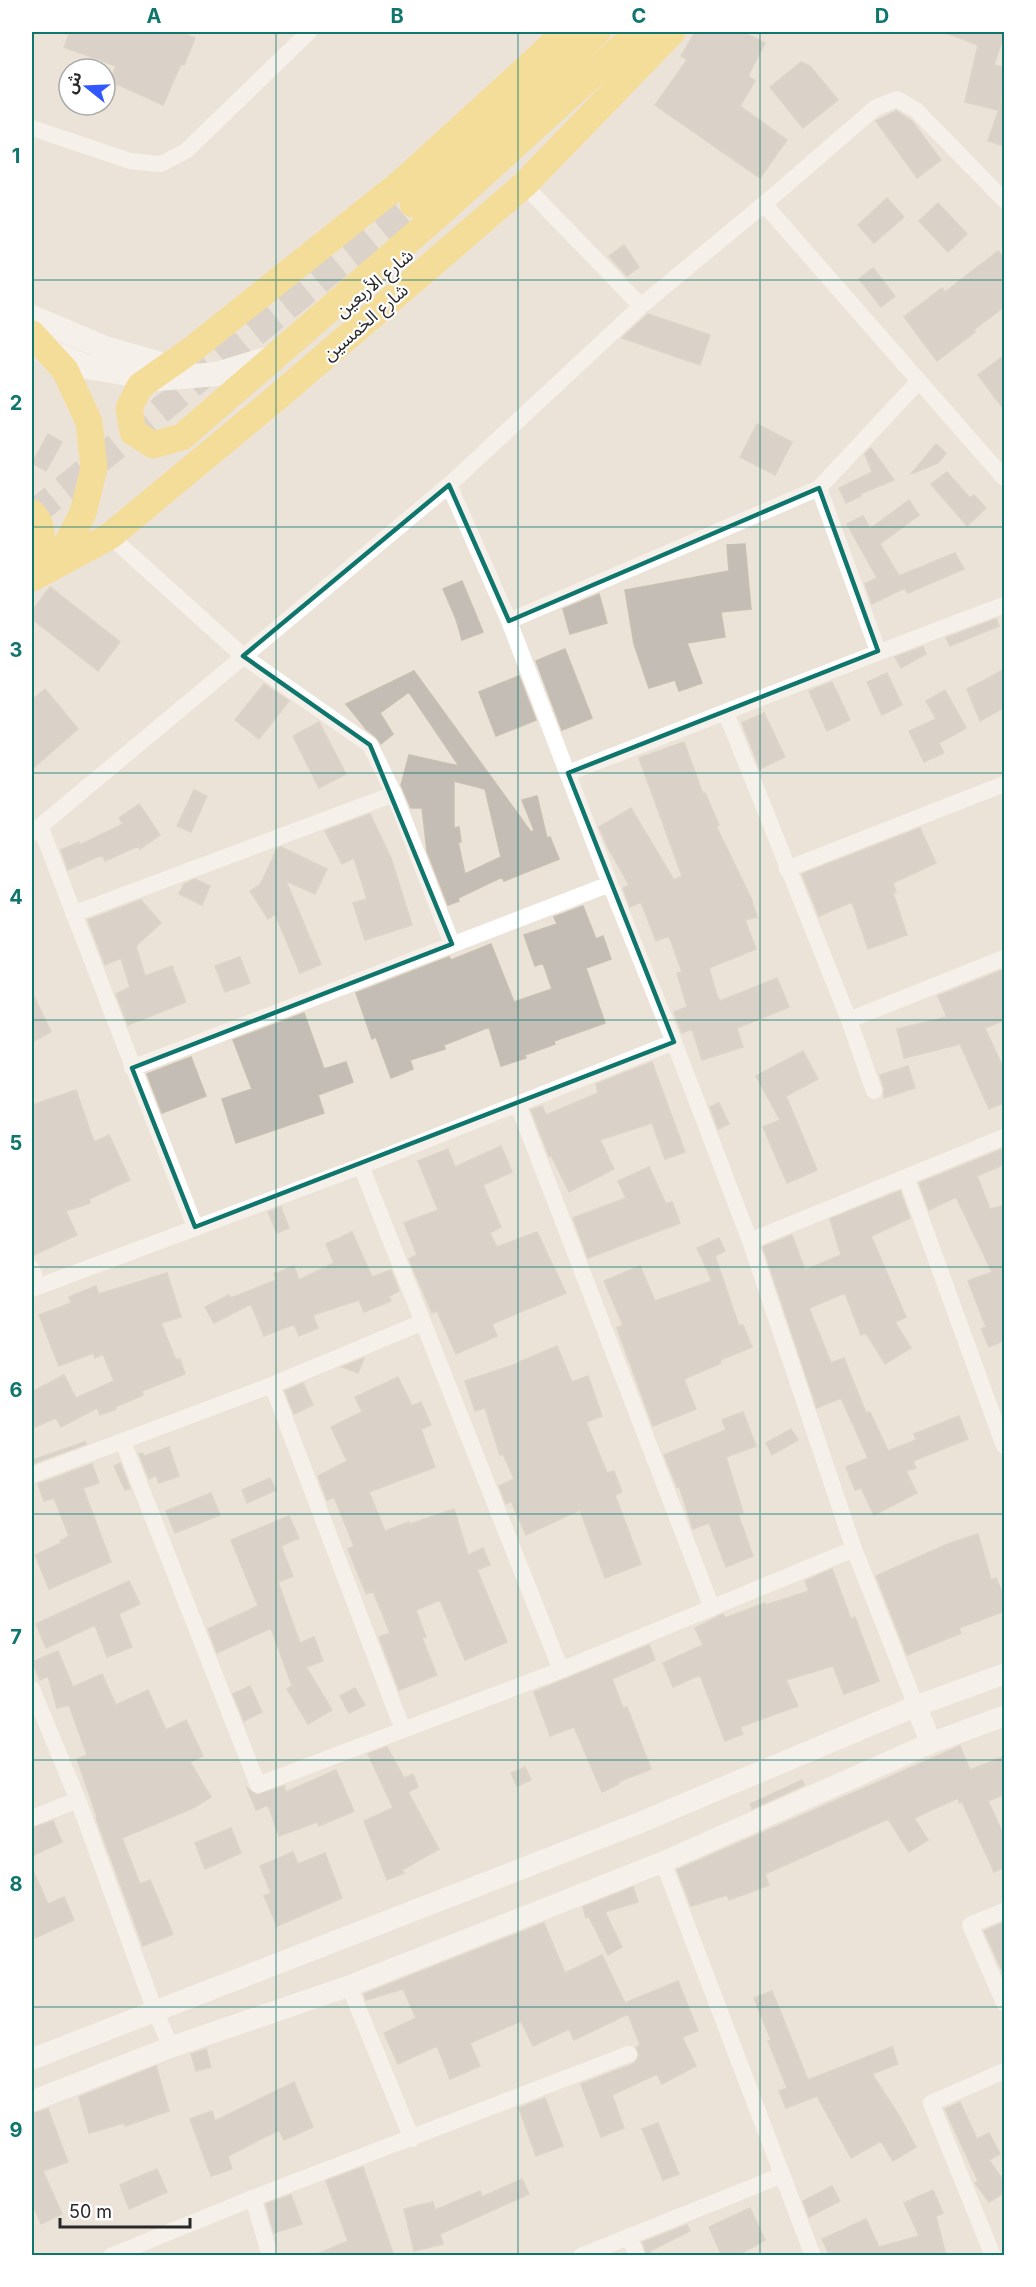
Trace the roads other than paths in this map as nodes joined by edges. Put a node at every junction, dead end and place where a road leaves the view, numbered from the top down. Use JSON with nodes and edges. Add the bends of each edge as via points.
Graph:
{"nodes":[{"id":1,"x":305,"y":32,"type":"edge"},
{"id":2,"x":564,"y":32,"type":"edge"},
{"id":3,"x":597,"y":32,"type":"edge"},
{"id":4,"x":637,"y":32,"type":"edge"},
{"id":5,"x":652,"y":32,"type":"edge"},
{"id":6,"x":672,"y":32,"type":"edge"},
{"id":7,"x":32,"y":128,"type":"edge"},
{"id":8,"x":524,"y":185,"type":"junction"},
{"id":9,"x":1005,"y":200,"type":"edge"},
{"id":10,"x":413,"y":204,"type":"tunnel mouth"},
{"id":11,"x":764,"y":204,"type":"junction"},
{"id":12,"x":641,"y":306,"type":"junction"},
{"id":13,"x":32,"y":317,"type":"edge"},
{"id":14,"x":32,"y":334,"type":"edge"},
{"id":15,"x":32,"y":344,"type":"edge"},
{"id":16,"x":194,"y":348,"type":"junction"},
{"id":17,"x":918,"y":382,"type":"junction"},
{"id":18,"x":1005,"y":478,"type":"edge"},
{"id":19,"x":449,"y":485,"type":"junction"},
{"id":20,"x":819,"y":488,"type":"junction"},
{"id":21,"x":32,"y":513,"type":"edge"},
{"id":22,"x":110,"y":537,"type":"junction"},
{"id":23,"x":35,"y":571,"type":"edge"},
{"id":24,"x":1005,"y":604,"type":"edge"},
{"id":25,"x":509,"y":621,"type":"junction"},
{"id":26,"x":879,"y":651,"type":"junction"},
{"id":27,"x":243,"y":656,"type":"junction"},
{"id":28,"x":726,"y":713,"type":"junction"},
{"id":29,"x":568,"y":773,"type":"junction"},
{"id":30,"x":1005,"y":784,"type":"edge"},
{"id":31,"x":394,"y":794,"type":"junction"},
{"id":32,"x":36,"y":830,"type":"edge"},
{"id":33,"x":787,"y":869,"type":"junction"},
{"id":34,"x":610,"y":884,"type":"junction"},
{"id":35,"x":73,"y":914,"type":"junction"},
{"id":36,"x":452,"y":944,"type":"junction"},
{"id":37,"x":1005,"y":958,"type":"edge"},
{"id":38,"x":849,"y":1020,"type":"junction"},
{"id":39,"x":674,"y":1042,"type":"junction"},
{"id":40,"x":132,"y":1068,"type":"junction"},
{"id":41,"x":874,"y":1091,"type":"dead end"},
{"id":42,"x":518,"y":1105,"type":"junction"},
{"id":43,"x":1005,"y":1137,"type":"edge"},
{"id":44,"x":361,"y":1166,"type":"junction"},
{"id":45,"x":906,"y":1177,"type":"junction"},
{"id":46,"x":195,"y":1227,"type":"junction"},
{"id":47,"x":750,"y":1241,"type":"junction"},
{"id":48,"x":32,"y":1269,"type":"edge"},
{"id":49,"x":35,"y":1288,"type":"edge"},
{"id":50,"x":423,"y":1322,"type":"junction"},
{"id":51,"x":272,"y":1385,"type":"junction"},
{"id":52,"x":123,"y":1442,"type":"junction"},
{"id":53,"x":1005,"y":1446,"type":"edge"},
{"id":54,"x":32,"y":1475,"type":"edge"},
{"id":55,"x":854,"y":1549,"type":"junction"},
{"id":56,"x":712,"y":1608,"type":"junction"},
{"id":57,"x":561,"y":1670,"type":"junction"},
{"id":58,"x":1005,"y":1674,"type":"edge"},
{"id":59,"x":32,"y":1689,"type":"edge"},
{"id":60,"x":916,"y":1706,"type":"junction"},
{"id":61,"x":1005,"y":1716,"type":"edge"},
{"id":62,"x":403,"y":1730,"type":"junction"},
{"id":63,"x":931,"y":1743,"type":"junction"},
{"id":64,"x":78,"y":1800,"type":"junction"},
{"id":65,"x":32,"y":1818,"type":"edge"},
{"id":66,"x":663,"y":1862,"type":"junction"},
{"id":67,"x":1005,"y":1911,"type":"edge"},
{"id":68,"x":349,"y":1986,"type":"junction"},
{"id":69,"x":1005,"y":2003,"type":"edge"},
{"id":70,"x":155,"y":2011,"type":"junction"},
{"id":71,"x":171,"y":2047,"type":"junction"},
{"id":72,"x":630,"y":2054,"type":"dead end"},
{"id":73,"x":32,"y":2059,"type":"edge"},
{"id":74,"x":1005,"y":2071,"type":"edge"},
{"id":75,"x":32,"y":2101,"type":"edge"},
{"id":76,"x":412,"y":2139,"type":"junction"},
{"id":77,"x":782,"y":2175,"type":"junction"},
{"id":78,"x":253,"y":2198,"type":"junction"},
{"id":79,"x":629,"y":2236,"type":"junction"},
{"id":80,"x":111,"y":2256,"type":"edge"},
{"id":81,"x":270,"y":2256,"type":"edge"},
{"id":82,"x":581,"y":2256,"type":"edge"},
{"id":83,"x":637,"y":2256,"type":"edge"},
{"id":84,"x":813,"y":2256,"type":"edge"},
{"id":85,"x":993,"y":2256,"type":"edge"}],
"edges":[{"from":1,"to":7,"type":"street","via":[[186,151],[160,164],[129,161]]},
{"from":2,"to":16,"type":"main road","via":[[402,182]]},
{"from":3,"to":10,"type":"main road"},
{"from":4,"to":16,"type":"main road","via":[[446,208],[182,437],[153,445],[133,432],[129,408],[140,386]]},
{"from":5,"to":15,"type":"main road","name":"شارع الأربعين","via":[[369,290],[284,354],[217,374],[158,379],[87,367]]},
{"from":6,"to":8,"type":"main road","name":"شارع الخمسين"},
{"from":8,"to":12,"type":"street"},
{"from":8,"to":22,"type":"main road","name":"شارع الخمسين"},
{"from":9,"to":11,"type":"street","via":[[916,110],[897,99],[874,108]]},
{"from":11,"to":12,"type":"street"},
{"from":11,"to":17,"type":"street"},
{"from":12,"to":19,"type":"street"},
{"from":13,"to":16,"type":"main road","via":[[105,348],[167,366]]},
{"from":14,"to":23,"type":"main road","via":[[65,370],[89,422],[94,468],[83,513],[68,542]]},
{"from":17,"to":18,"type":"street"},
{"from":17,"to":20,"type":"street"},
{"from":19,"to":25,"type":"street"},
{"from":19,"to":27,"type":"street"},
{"from":20,"to":25,"type":"street"},
{"from":20,"to":26,"type":"street"},
{"from":21,"to":23,"type":"main road","via":[[39,520],[42,534]]},
{"from":22,"to":23,"type":"main road","name":"شارع الخمسين"},
{"from":22,"to":27,"type":"street"},
{"from":24,"to":26,"type":"street"},
{"from":25,"to":29,"type":"street"},
{"from":26,"to":28,"type":"street"},
{"from":27,"to":31,"type":"street","via":[[370,744]]},
{"from":27,"to":32,"type":"street"},
{"from":28,"to":29,"type":"street"},
{"from":28,"to":33,"type":"street"},
{"from":29,"to":34,"type":"street"},
{"from":30,"to":33,"type":"street"},
{"from":31,"to":35,"type":"street"},
{"from":31,"to":36,"type":"street"},
{"from":32,"to":35,"type":"street"},
{"from":33,"to":38,"type":"street"},
{"from":34,"to":36,"type":"street"},
{"from":34,"to":39,"type":"street"},
{"from":35,"to":40,"type":"street"},
{"from":36,"to":40,"type":"street"},
{"from":37,"to":38,"type":"street"},
{"from":38,"to":41,"type":"street"},
{"from":39,"to":42,"type":"street"},
{"from":39,"to":47,"type":"street"},
{"from":40,"to":46,"type":"street"},
{"from":42,"to":44,"type":"street"},
{"from":42,"to":56,"type":"street"},
{"from":43,"to":45,"type":"street"},
{"from":44,"to":46,"type":"street"},
{"from":44,"to":50,"type":"street"},
{"from":45,"to":47,"type":"street"},
{"from":45,"to":53,"type":"street"},
{"from":46,"to":49,"type":"street"},
{"from":47,"to":55,"type":"street"},
{"from":48,"to":49,"type":"street"},
{"from":50,"to":51,"type":"street"},
{"from":50,"to":57,"type":"street"},
{"from":51,"to":52,"type":"street"},
{"from":51,"to":62,"type":"street"},
{"from":52,"to":54,"type":"street"},
{"from":52,"to":62,"type":"street","via":[[258,1785]]},
{"from":55,"to":56,"type":"street"},
{"from":55,"to":60,"type":"street"},
{"from":56,"to":57,"type":"street"},
{"from":57,"to":62,"type":"street"},
{"from":58,"to":60,"type":"street"},
{"from":59,"to":64,"type":"street"},
{"from":60,"to":63,"type":"street"},
{"from":60,"to":70,"type":"street","via":[[639,1823]]},
{"from":61,"to":63,"type":"street"},
{"from":63,"to":66,"type":"street"},
{"from":64,"to":65,"type":"street"},
{"from":64,"to":70,"type":"street"},
{"from":66,"to":68,"type":"street"},
{"from":66,"to":77,"type":"street"},
{"from":67,"to":69,"type":"street","via":[[970,1925]]},
{"from":68,"to":71,"type":"street"},
{"from":68,"to":76,"type":"street"},
{"from":70,"to":71,"type":"street"},
{"from":70,"to":73,"type":"street"},
{"from":71,"to":75,"type":"street"},
{"from":72,"to":76,"type":"street"},
{"from":74,"to":85,"type":"street","via":[[931,2103]]},
{"from":76,"to":78,"type":"street"},
{"from":77,"to":79,"type":"street"},
{"from":77,"to":84,"type":"street"},
{"from":78,"to":80,"type":"street"},
{"from":78,"to":81,"type":"street"},
{"from":79,"to":82,"type":"street"},
{"from":79,"to":83,"type":"street"}]}
